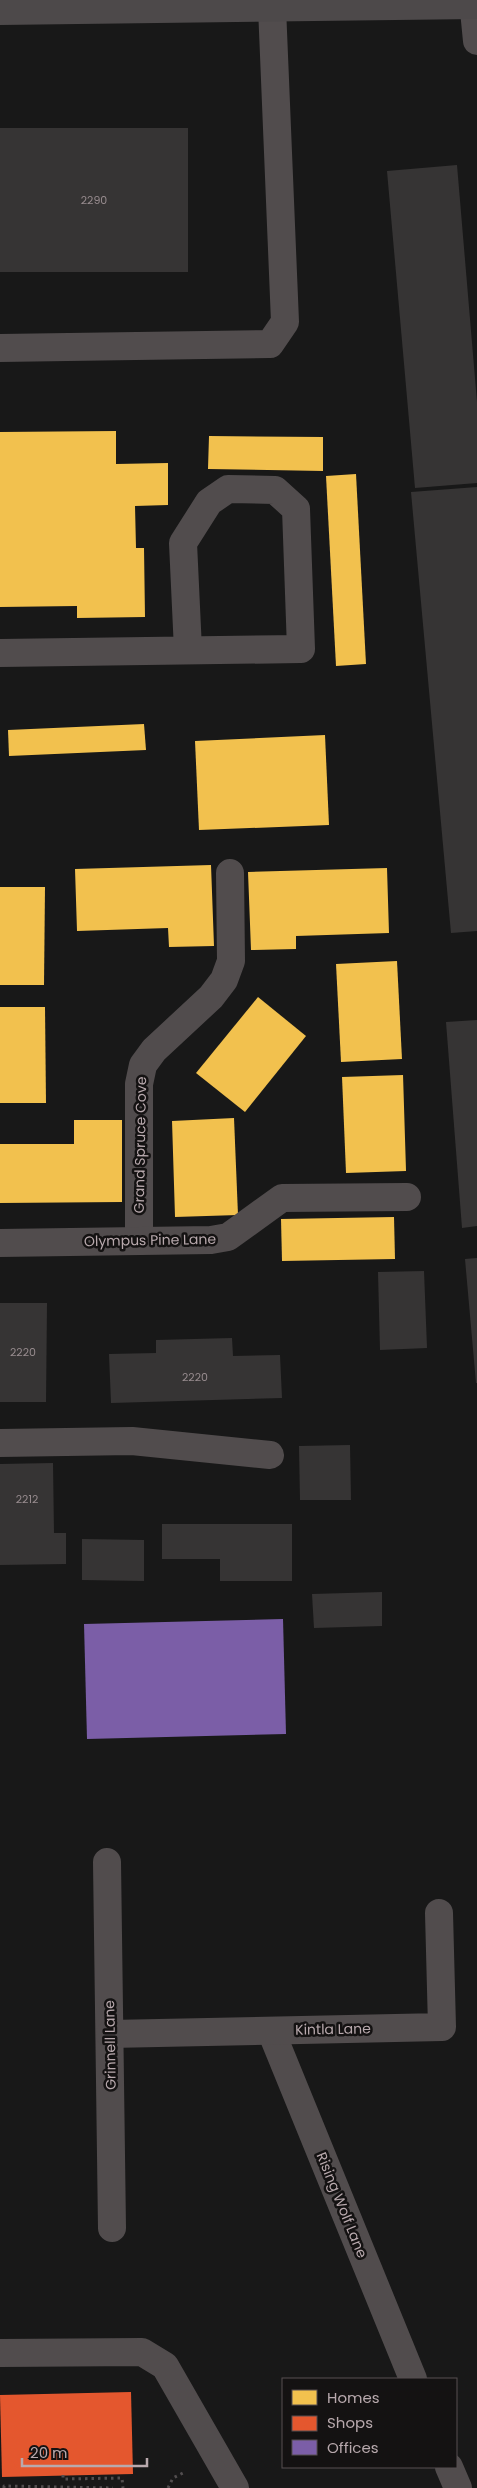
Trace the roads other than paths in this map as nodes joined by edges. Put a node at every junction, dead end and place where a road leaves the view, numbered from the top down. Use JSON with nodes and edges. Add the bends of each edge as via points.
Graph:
{"nodes":[{"id":1,"x":474,"y":3,"type":"edge"},
{"id":2,"x":179,"y":4,"type":"edge"},
{"id":3,"x":55,"y":5,"type":"edge"},
{"id":4,"x":272,"y":7,"type":"junction"},
{"id":5,"x":0,"y":11,"type":"edge"},
{"id":6,"x":477,"y":41,"type":"edge"},
{"id":7,"x":0,"y":348,"type":"edge"},
{"id":8,"x":188,"y":650,"type":"junction"},
{"id":9,"x":0,"y":653,"type":"edge"},
{"id":10,"x":230,"y":873,"type":"dead end"},
{"id":11,"x":408,"y":1197,"type":"dead end"},
{"id":12,"x":139,"y":1241,"type":"junction"},
{"id":13,"x":0,"y":1243,"type":"edge"},
{"id":14,"x":0,"y":1443,"type":"edge"},
{"id":15,"x":270,"y":1455,"type":"dead end"},
{"id":16,"x":107,"y":1862,"type":"dead end"},
{"id":17,"x":439,"y":1914,"type":"dead end"},
{"id":18,"x":271,"y":2031,"type":"junction"},
{"id":19,"x":110,"y":2034,"type":"junction"},
{"id":20,"x":112,"y":2228,"type":"dead end"},
{"id":21,"x":0,"y":2353,"type":"edge"},
{"id":22,"x":413,"y":2378,"type":"edge"},
{"id":23,"x":450,"y":2468,"type":"edge"},
{"id":24,"x":235,"y":2488,"type":"edge"},
{"id":25,"x":458,"y":2488,"type":"edge"}],
"edges":[{"from":1,"to":4,"type":"main road"},
{"from":1,"to":6,"type":"street"},
{"from":2,"to":3,"type":"main road"},
{"from":2,"to":4,"type":"main road"},
{"from":3,"to":5,"type":"main road"},
{"from":4,"to":7,"type":"street","via":[[285,322],[270,344]]},
{"from":8,"to":8,"type":"street","via":[[301,648],[296,508],[275,490],[228,489],[209,502],[183,543]]},
{"from":8,"to":9,"type":"street"},
{"from":10,"to":12,"type":"street","name":"Grand Spruce Cove","via":[[230,961],[224,980],[143,1065],[139,1084]]},
{"from":11,"to":12,"type":"street","name":"Olympus Pine Lane","via":[[282,1198],[228,1237]]},
{"from":12,"to":13,"type":"street","name":"Olympus Pine Lane"},
{"from":14,"to":15,"type":"street","via":[[132,1441]]},
{"from":16,"to":19,"type":"street","name":"Grinnell Lane"},
{"from":17,"to":18,"type":"street","name":"Kintla Lane","via":[[442,2026]]},
{"from":18,"to":19,"type":"street","name":"Kintla Lane"},
{"from":18,"to":22,"type":"street","name":"Rising Wolf Lane"},
{"from":19,"to":20,"type":"street","name":"Grinnell Lane"},
{"from":21,"to":24,"type":"street","via":[[142,2352],[166,2366]]},
{"from":23,"to":25,"type":"street"}]}
